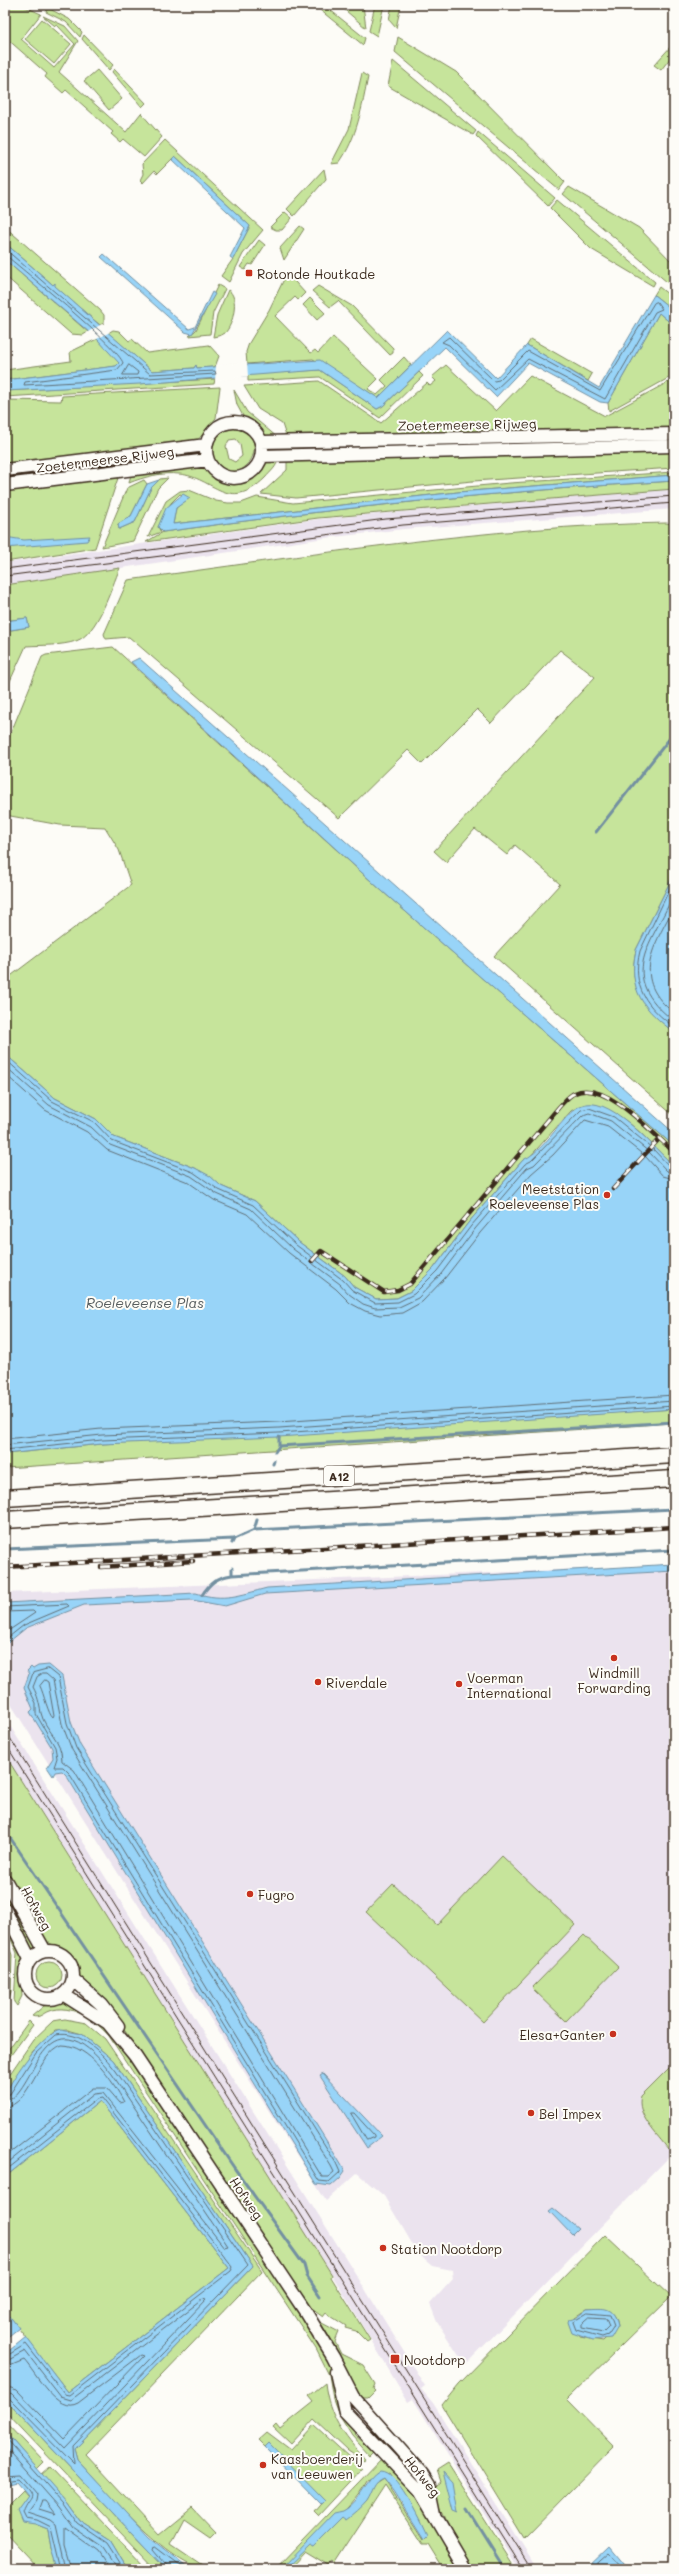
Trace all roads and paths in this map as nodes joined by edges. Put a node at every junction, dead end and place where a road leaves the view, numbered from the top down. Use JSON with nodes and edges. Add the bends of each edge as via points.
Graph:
{"nodes":[{"id":1,"x":674,"y":434,"type":"edge"},
{"id":2,"x":261,"y":442,"type":"junction"},
{"id":3,"x":206,"y":445,"type":"junction"},
{"id":4,"x":674,"y":446,"type":"edge"},
{"id":5,"x":261,"y":456,"type":"junction"},
{"id":6,"x":208,"y":460,"type":"junction"},
{"id":7,"x":5,"y":470,"type":"edge"},
{"id":8,"x":5,"y":485,"type":"edge"},
{"id":9,"x":674,"y":1455,"type":"edge"},
{"id":10,"x":674,"y":1479,"type":"edge"},
{"id":11,"x":5,"y":1498,"type":"edge"},
{"id":12,"x":5,"y":1520,"type":"edge"},
{"id":13,"x":5,"y":1880,"type":"edge"},
{"id":14,"x":5,"y":1910,"type":"edge"},
{"id":15,"x":45,"y":1951,"type":"junction"},
{"id":16,"x":30,"y":1959,"type":"junction"},
{"id":17,"x":74,"y":1979,"type":"junction"},
{"id":18,"x":64,"y":1994,"type":"junction"},
{"id":19,"x":135,"y":2056,"type":"junction"},
{"id":20,"x":466,"y":2569,"type":"edge"}],
"edges":[{"from":1,"to":2,"type":"main road","name":"Zoetermeerse Rijweg"},
{"from":2,"to":3,"type":"main road","via":[[250,427],[232,422],[215,429]]},
{"from":2,"to":5,"type":"main road"},
{"from":3,"to":6,"type":"main road"},
{"from":3,"to":7,"type":"main road","name":"Zoetermeerse Rijweg"},
{"from":4,"to":5,"type":"main road","name":"Zoetermeerse Rijweg"},
{"from":5,"to":6,"type":"main road","via":[[252,471],[236,478],[219,474]]},
{"from":6,"to":8,"type":"main road","name":"Zoetermeerse Rijweg"},
{"from":9,"to":11,"type":"highway","number":"A12"},
{"from":10,"to":12,"type":"highway","number":"A12"},
{"from":13,"to":15,"type":"main road","name":"Hofweg"},
{"from":14,"to":16,"type":"main road"},
{"from":15,"to":16,"type":"main road"},
{"from":15,"to":17,"type":"main road","via":[[60,1953],[68,1959],[73,1968]]},
{"from":16,"to":18,"type":"main road","via":[[25,1973],[31,1991],[38,1997],[48,1999]]},
{"from":17,"to":18,"type":"main road"},
{"from":17,"to":19,"type":"main road","name":"Hofweg","via":[[112,2017]]},
{"from":18,"to":19,"type":"main road","name":"Hofweg","via":[[108,2023]]},
{"from":19,"to":20,"type":"main road","name":"Hofweg","via":[[305,2311],[364,2411],[422,2474],[428,2485],[435,2514]]}]}
